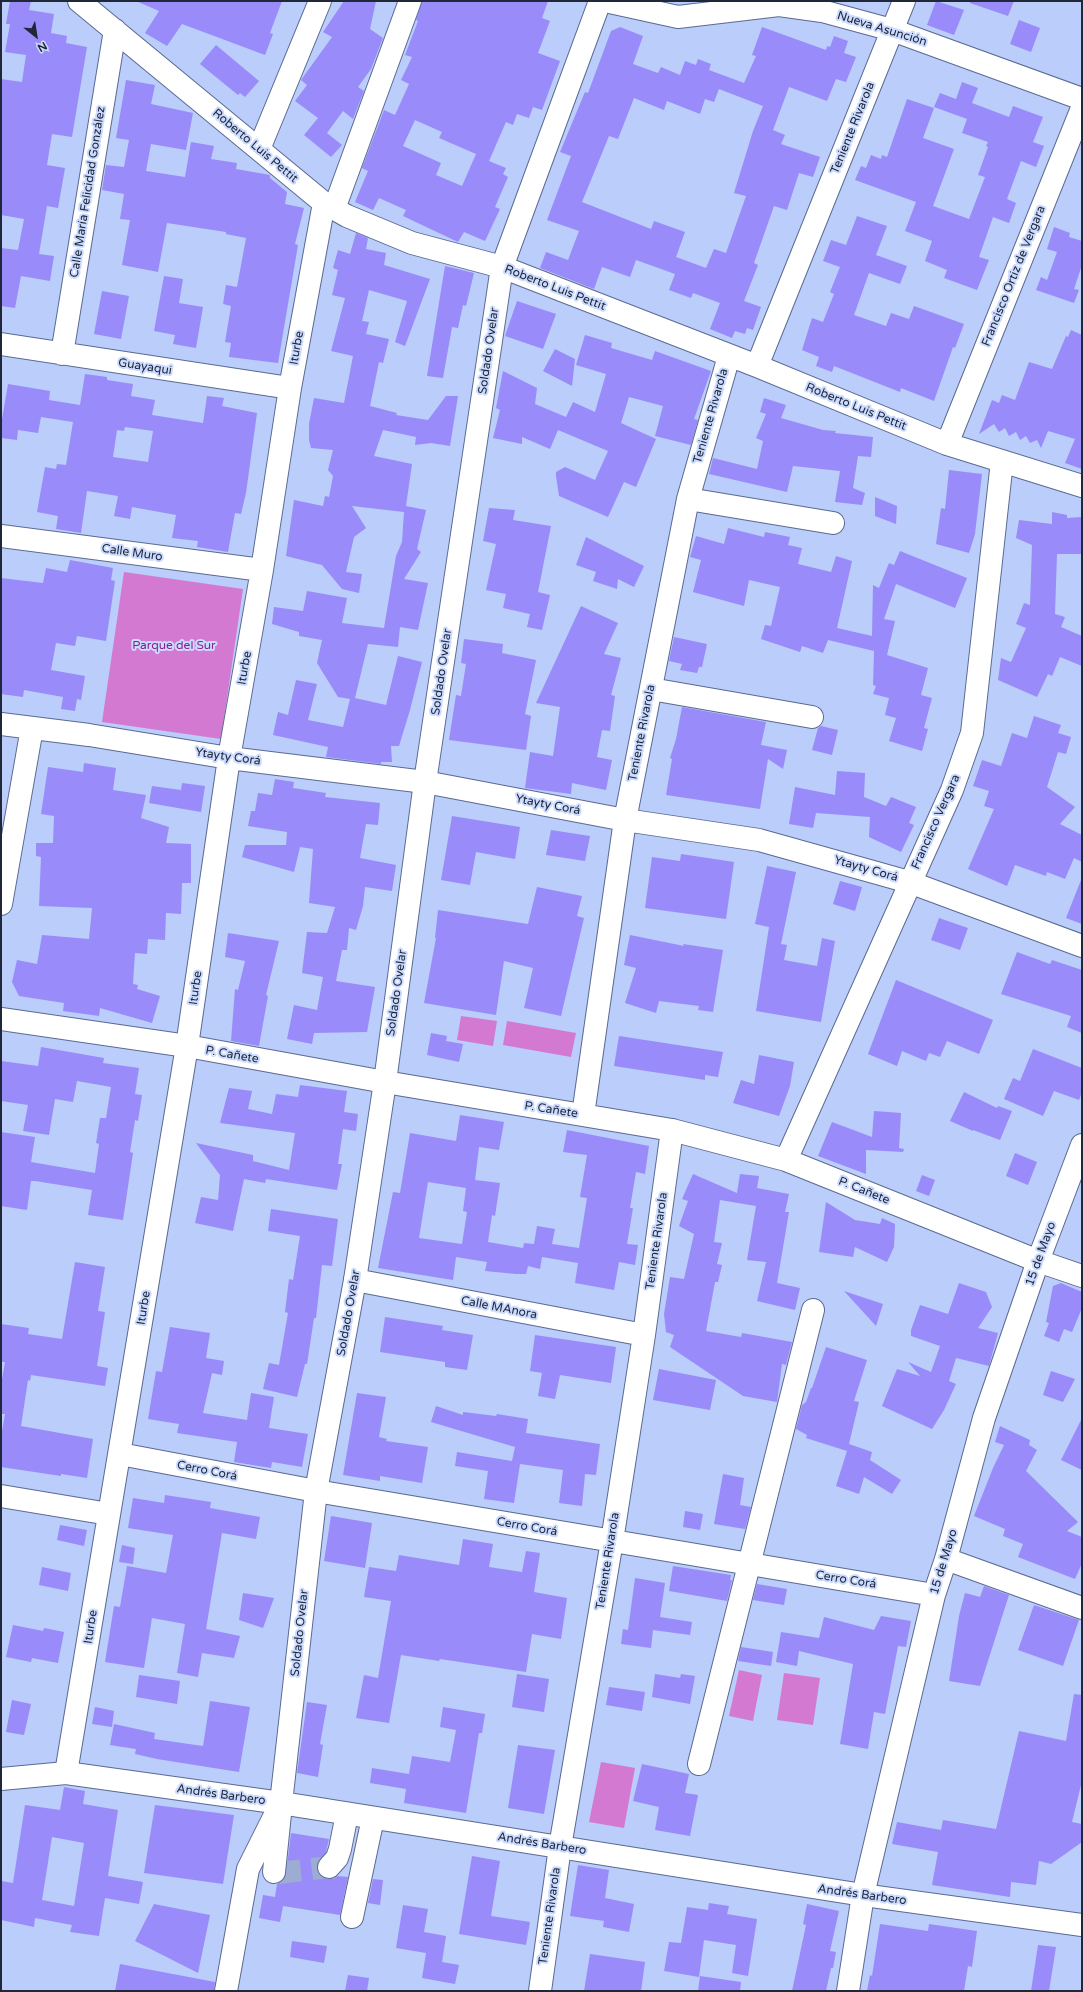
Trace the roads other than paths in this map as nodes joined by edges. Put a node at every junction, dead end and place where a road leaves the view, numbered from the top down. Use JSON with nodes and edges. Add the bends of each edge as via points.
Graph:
{"nodes":[{"id":1,"x":79,"y":1,"type":"edge"},
{"id":2,"x":320,"y":1,"type":"edge"},
{"id":3,"x":410,"y":1,"type":"edge"},
{"id":4,"x":600,"y":1,"type":"edge"},
{"id":5,"x":604,"y":1,"type":"edge"},
{"id":6,"x":904,"y":1,"type":"edge"},
{"id":7,"x":115,"y":30,"type":"junction"},
{"id":8,"x":892,"y":30,"type":"junction"},
{"id":9,"x":1082,"y":99,"type":"edge"},
{"id":10,"x":1082,"y":108,"type":"edge"},
{"id":11,"x":259,"y":149,"type":"junction"},
{"id":12,"x":329,"y":206,"type":"junction"},
{"id":13,"x":502,"y":267,"type":"junction"},
{"id":14,"x":1,"y":344,"type":"edge"},
{"id":15,"x":62,"y":354,"type":"junction"},
{"id":16,"x":729,"y":356,"type":"junction"},
{"id":17,"x":757,"y":366,"type":"junction"},
{"id":18,"x":290,"y":388,"type":"junction"},
{"id":19,"x":947,"y":444,"type":"junction"},
{"id":20,"x":1002,"y":461,"type":"junction"},
{"id":21,"x":1082,"y":486,"type":"edge"},
{"id":22,"x":688,"y":499,"type":"junction"},
{"id":23,"x":833,"y":523,"type":"dead end"},
{"id":24,"x":1,"y":536,"type":"edge"},
{"id":25,"x":262,"y":570,"type":"junction"},
{"id":26,"x":651,"y":688,"type":"junction"},
{"id":27,"x":812,"y":717,"type":"dead end"},
{"id":28,"x":1,"y":724,"type":"edge"},
{"id":29,"x":32,"y":728,"type":"junction"},
{"id":30,"x":229,"y":758,"type":"junction"},
{"id":31,"x":425,"y":782,"type":"junction"},
{"id":32,"x":625,"y":820,"type":"junction"},
{"id":33,"x":909,"y":882,"type":"junction"},
{"id":34,"x":1,"y":904,"type":"edge"},
{"id":35,"x":1082,"y":946,"type":"edge"},
{"id":36,"x":1,"y":1019,"type":"edge"},
{"id":37,"x":187,"y":1046,"type":"junction"},
{"id":38,"x":385,"y":1082,"type":"junction"},
{"id":39,"x":583,"y":1115,"type":"junction"},
{"id":40,"x":672,"y":1130,"type":"junction"},
{"id":41,"x":1082,"y":1145,"type":"edge"},
{"id":42,"x":786,"y":1160,"type":"junction"},
{"id":43,"x":1038,"y":1261,"type":"junction"},
{"id":44,"x":1082,"y":1276,"type":"edge"},
{"id":45,"x":355,"y":1280,"type":"junction"},
{"id":46,"x":813,"y":1310,"type":"dead end"},
{"id":47,"x":644,"y":1335,"type":"junction"},
{"id":48,"x":120,"y":1454,"type":"junction"},
{"id":49,"x":316,"y":1491,"type":"junction"},
{"id":50,"x":1,"y":1496,"type":"edge"},
{"id":51,"x":109,"y":1514,"type":"junction"},
{"id":52,"x":612,"y":1541,"type":"junction"},
{"id":53,"x":946,"y":1559,"type":"junction"},
{"id":54,"x":749,"y":1564,"type":"junction"},
{"id":55,"x":934,"y":1595,"type":"junction"},
{"id":56,"x":1082,"y":1608,"type":"edge"},
{"id":57,"x":699,"y":1764,"type":"dead end"},
{"id":58,"x":66,"y":1773,"type":"junction"},
{"id":59,"x":1,"y":1778,"type":"edge"},
{"id":60,"x":281,"y":1803,"type":"junction"},
{"id":61,"x":347,"y":1814,"type":"junction"},
{"id":62,"x":373,"y":1818,"type":"junction"},
{"id":63,"x":560,"y":1847,"type":"junction"},
{"id":64,"x":329,"y":1867,"type":"dead end"},
{"id":65,"x":248,"y":1869,"type":"junction"},
{"id":66,"x":863,"y":1895,"type":"junction"},
{"id":67,"x":352,"y":1917,"type":"dead end"},
{"id":68,"x":1082,"y":1925,"type":"edge"},
{"id":69,"x":226,"y":1991,"type":"edge"},
{"id":70,"x":540,"y":1991,"type":"edge"},
{"id":71,"x":848,"y":1991,"type":"edge"}],
"edges":[{"from":1,"to":7,"type":"street","name":"Roberto Luis Pettit"},
{"from":2,"to":11,"type":"street"},
{"from":3,"to":12,"type":"street","name":"Iturbe"},
{"from":4,"to":13,"type":"street","name":"Soldado Ovelar"},
{"from":5,"to":8,"type":"street","name":"Nueva Asunción","via":[[678,17],[779,4],[822,11]]},
{"from":6,"to":8,"type":"street","name":"Teniente Rivarola"},
{"from":7,"to":11,"type":"street","name":"Roberto Luis Pettit"},
{"from":7,"to":15,"type":"street","name":"Calle María Felicidad González"},
{"from":8,"to":9,"type":"street","name":"Nueva Asunción"},
{"from":8,"to":17,"type":"street","name":"Teniente Rivarola"},
{"from":10,"to":19,"type":"street","name":"Francisco Ortiz de Vergara"},
{"from":11,"to":12,"type":"street","name":"Roberto Luis Pettit"},
{"from":12,"to":13,"type":"street","name":"Roberto Luis Pettit","via":[[412,243]]},
{"from":12,"to":18,"type":"street","name":"Iturbe"},
{"from":13,"to":16,"type":"street","name":"Roberto Luis Pettit"},
{"from":13,"to":31,"type":"street","name":"Soldado Ovelar"},
{"from":14,"to":15,"type":"street","name":"Guayaqui"},
{"from":15,"to":18,"type":"street","name":"Guayaqui"},
{"from":16,"to":17,"type":"street","name":"Roberto Luis Pettit"},
{"from":16,"to":22,"type":"street","name":"Teniente Rivarola"},
{"from":17,"to":19,"type":"street","name":"Roberto Luis Pettit"},
{"from":18,"to":25,"type":"street","name":"Iturbe"},
{"from":19,"to":20,"type":"street","name":"Roberto Luis Pettit"},
{"from":20,"to":21,"type":"street","name":"Roberto Luis Pettit"},
{"from":20,"to":33,"type":"street","name":"Francisco Vergara","via":[[972,733],[952,790]]},
{"from":22,"to":23,"type":"street"},
{"from":22,"to":26,"type":"street","name":"Teniente Rivarola"},
{"from":24,"to":25,"type":"street","name":"Calle Muro"},
{"from":25,"to":30,"type":"street","name":"Iturbe"},
{"from":26,"to":27,"type":"street"},
{"from":26,"to":32,"type":"street","name":"Teniente Rivarola"},
{"from":28,"to":29,"type":"street","name":"Ytayty Corá"},
{"from":29,"to":30,"type":"street","name":"Ytayty Corá"},
{"from":29,"to":34,"type":"street"},
{"from":30,"to":31,"type":"street","name":"Ytayty Corá"},
{"from":30,"to":37,"type":"street","name":"Iturbe"},
{"from":31,"to":32,"type":"street","name":"Ytayty Corá"},
{"from":31,"to":38,"type":"street","name":"Soldado Ovelar"},
{"from":32,"to":33,"type":"street","name":"Ytayty Corá","via":[[759,840]]},
{"from":32,"to":39,"type":"street","name":"Teniente Rivarola"},
{"from":33,"to":35,"type":"street","name":"Ytayty Corá"},
{"from":33,"to":42,"type":"street","name":"Francisco Vergara"},
{"from":36,"to":37,"type":"street","name":"P. Cañete"},
{"from":37,"to":38,"type":"street","name":"P. Cañete"},
{"from":37,"to":48,"type":"street","name":"Iturbe"},
{"from":38,"to":39,"type":"street","name":"P. Cañete"},
{"from":38,"to":45,"type":"street","name":"Soldado Ovelar"},
{"from":39,"to":40,"type":"street","name":"P. Cañete"},
{"from":40,"to":42,"type":"street","name":"P. Cañete"},
{"from":40,"to":47,"type":"street","name":"Teniente Rivarola"},
{"from":41,"to":43,"type":"street","name":"15 de Mayo"},
{"from":42,"to":43,"type":"street","name":"P. Cañete"},
{"from":43,"to":44,"type":"street","name":"P. Cañete"},
{"from":43,"to":53,"type":"street","name":"15 de Mayo","via":[[984,1418]]},
{"from":45,"to":47,"type":"street","name":"Calle MAnora"},
{"from":45,"to":49,"type":"street","name":"Soldado Ovelar"},
{"from":46,"to":54,"type":"street"},
{"from":47,"to":52,"type":"street","name":"Teniente Rivarola"},
{"from":48,"to":49,"type":"street","name":"Cerro Corá"},
{"from":48,"to":51,"type":"street","name":"Iturbe"},
{"from":49,"to":52,"type":"street","name":"Cerro Corá"},
{"from":49,"to":60,"type":"street","name":"Soldado Ovelar"},
{"from":50,"to":51,"type":"street"},
{"from":51,"to":58,"type":"street","name":"Iturbe"},
{"from":52,"to":54,"type":"street","name":"Cerro Corá"},
{"from":52,"to":63,"type":"street","name":"Teniente Rivarola"},
{"from":53,"to":55,"type":"street","name":"15 de Mayo"},
{"from":53,"to":56,"type":"street"},
{"from":54,"to":55,"type":"street","name":"Cerro Corá"},
{"from":54,"to":57,"type":"street"},
{"from":55,"to":66,"type":"street","name":"15 de Mayo"},
{"from":58,"to":59,"type":"street","name":"Andrés Barbero"},
{"from":58,"to":60,"type":"street","name":"Andrés Barbero"},
{"from":60,"to":61,"type":"street","name":"Andrés Barbero"},
{"from":60,"to":65,"type":"street","name":"Soldado Ovelar"},
{"from":60,"to":65,"type":"street","via":[[276,1872]]},
{"from":61,"to":62,"type":"street","name":"Andrés Barbero"},
{"from":61,"to":64,"type":"street","via":[[337,1858]]},
{"from":62,"to":63,"type":"street","name":"Andrés Barbero"},
{"from":62,"to":67,"type":"street"},
{"from":63,"to":66,"type":"street","name":"Andrés Barbero"},
{"from":63,"to":70,"type":"street","name":"Teniente Rivarola"},
{"from":65,"to":69,"type":"street","name":"Soldado Ovelar"},
{"from":66,"to":68,"type":"street","name":"Andrés Barbero"},
{"from":66,"to":71,"type":"street","name":"15 de Mayo"}]}
